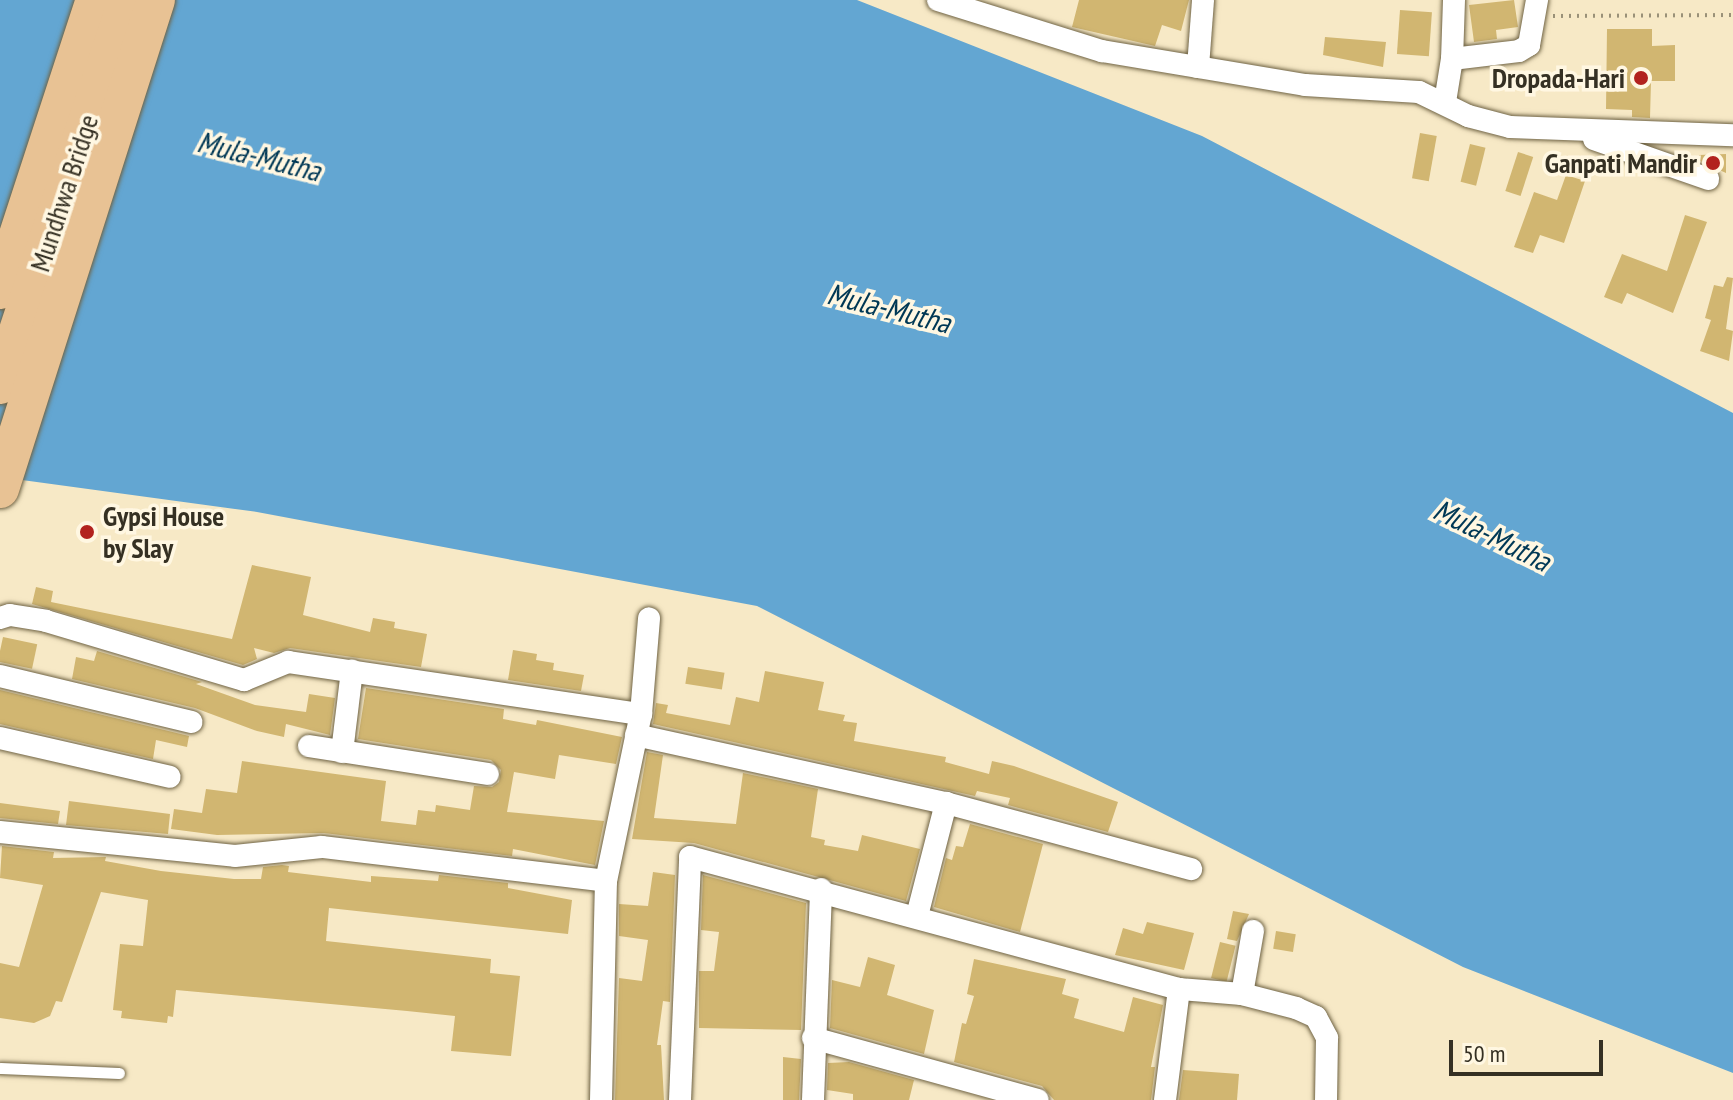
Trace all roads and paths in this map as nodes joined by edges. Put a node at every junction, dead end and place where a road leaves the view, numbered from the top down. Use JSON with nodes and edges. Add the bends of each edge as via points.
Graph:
{"nodes":[{"id":1,"x":71,"y":0,"type":"edge"},
{"id":2,"x":95,"y":0,"type":"edge"},
{"id":3,"x":127,"y":0,"type":"edge"},
{"id":4,"x":156,"y":0,"type":"edge"},
{"id":5,"x":938,"y":0,"type":"edge"},
{"id":6,"x":1203,"y":0,"type":"edge"},
{"id":7,"x":1454,"y":0,"type":"edge"},
{"id":8,"x":1536,"y":8,"type":"edge"},
{"id":9,"x":1733,"y":15,"type":"edge"},
{"id":10,"x":1452,"y":59,"type":"junction"},
{"id":11,"x":1198,"y":67,"type":"junction"},
{"id":12,"x":1445,"y":102,"type":"junction"},
{"id":13,"x":1578,"y":133,"type":"junction"},
{"id":14,"x":1733,"y":135,"type":"edge"},
{"id":15,"x":1708,"y":179,"type":"dead end"},
{"id":16,"x":0,"y":223,"type":"edge"},
{"id":17,"x":0,"y":290,"type":"edge"},
{"id":18,"x":0,"y":385,"type":"edge"},
{"id":19,"x":0,"y":489,"type":"edge"},
{"id":20,"x":0,"y":618,"type":"edge"},
{"id":21,"x":649,"y":618,"type":"dead end"},
{"id":22,"x":352,"y":671,"type":"junction"},
{"id":23,"x":0,"y":676,"type":"edge"},
{"id":24,"x":192,"y":722,"type":"dead end"},
{"id":25,"x":638,"y":724,"type":"junction"},
{"id":26,"x":0,"y":738,"type":"edge"},
{"id":27,"x":309,"y":746,"type":"dead end"},
{"id":28,"x":342,"y":752,"type":"junction"},
{"id":29,"x":488,"y":774,"type":"dead end"},
{"id":30,"x":170,"y":777,"type":"dead end"},
{"id":31,"x":946,"y":803,"type":"junction"},
{"id":32,"x":0,"y":832,"type":"edge"},
{"id":33,"x":1191,"y":869,"type":"dead end"},
{"id":34,"x":606,"y":881,"type":"junction"},
{"id":35,"x":821,"y":889,"type":"junction"},
{"id":36,"x":917,"y":916,"type":"junction"},
{"id":37,"x":1253,"y":931,"type":"dead end"},
{"id":38,"x":1179,"y":989,"type":"junction"},
{"id":39,"x":1242,"y":994,"type":"junction"},
{"id":40,"x":813,"y":1038,"type":"junction"},
{"id":41,"x":0,"y":1068,"type":"edge"},
{"id":42,"x":119,"y":1073,"type":"dead end"},
{"id":43,"x":1024,"y":1098,"type":"edge"},
{"id":44,"x":601,"y":1100,"type":"edge"},
{"id":45,"x":680,"y":1100,"type":"edge"},
{"id":46,"x":813,"y":1100,"type":"edge"},
{"id":47,"x":1165,"y":1100,"type":"edge"},
{"id":48,"x":1326,"y":1100,"type":"edge"}],
"edges":[{"from":1,"to":16,"type":"highway"},
{"from":2,"to":17,"type":"highway"},
{"from":3,"to":18,"type":"highway","name":"Mundhwa Bridge"},
{"from":4,"to":19,"type":"highway"},
{"from":5,"to":11,"type":"street","via":[[1102,51]]},
{"from":6,"to":11,"type":"street"},
{"from":7,"to":10,"type":"street"},
{"from":8,"to":9,"type":"path"},
{"from":8,"to":10,"type":"street","via":[[1529,45],[1519,51]]},
{"from":10,"to":12,"type":"street"},
{"from":11,"to":12,"type":"street","via":[[1305,85],[1419,92]]},
{"from":12,"to":13,"type":"street","via":[[1468,116],[1510,127]]},
{"from":13,"to":14,"type":"street"},
{"from":13,"to":15,"type":"street"},
{"from":20,"to":22,"type":"street","via":[[46,621],[244,680],[278,662]]},
{"from":21,"to":25,"type":"street"},
{"from":22,"to":25,"type":"street"},
{"from":22,"to":28,"type":"street"},
{"from":23,"to":24,"type":"street"},
{"from":25,"to":31,"type":"street"},
{"from":25,"to":34,"type":"street"},
{"from":26,"to":30,"type":"street"},
{"from":27,"to":28,"type":"street"},
{"from":28,"to":29,"type":"street"},
{"from":31,"to":33,"type":"street"},
{"from":31,"to":36,"type":"street"},
{"from":32,"to":34,"type":"street","via":[[235,856],[322,847]]},
{"from":34,"to":44,"type":"street"},
{"from":35,"to":36,"type":"street"},
{"from":35,"to":40,"type":"street"},
{"from":35,"to":45,"type":"street","via":[[690,857]]},
{"from":36,"to":38,"type":"street"},
{"from":37,"to":39,"type":"street"},
{"from":38,"to":39,"type":"street"},
{"from":38,"to":47,"type":"street"},
{"from":39,"to":48,"type":"street","via":[[1316,1017],[1327,1038]]},
{"from":40,"to":43,"type":"street"},
{"from":40,"to":46,"type":"street"},
{"from":41,"to":42,"type":"lane"}]}
